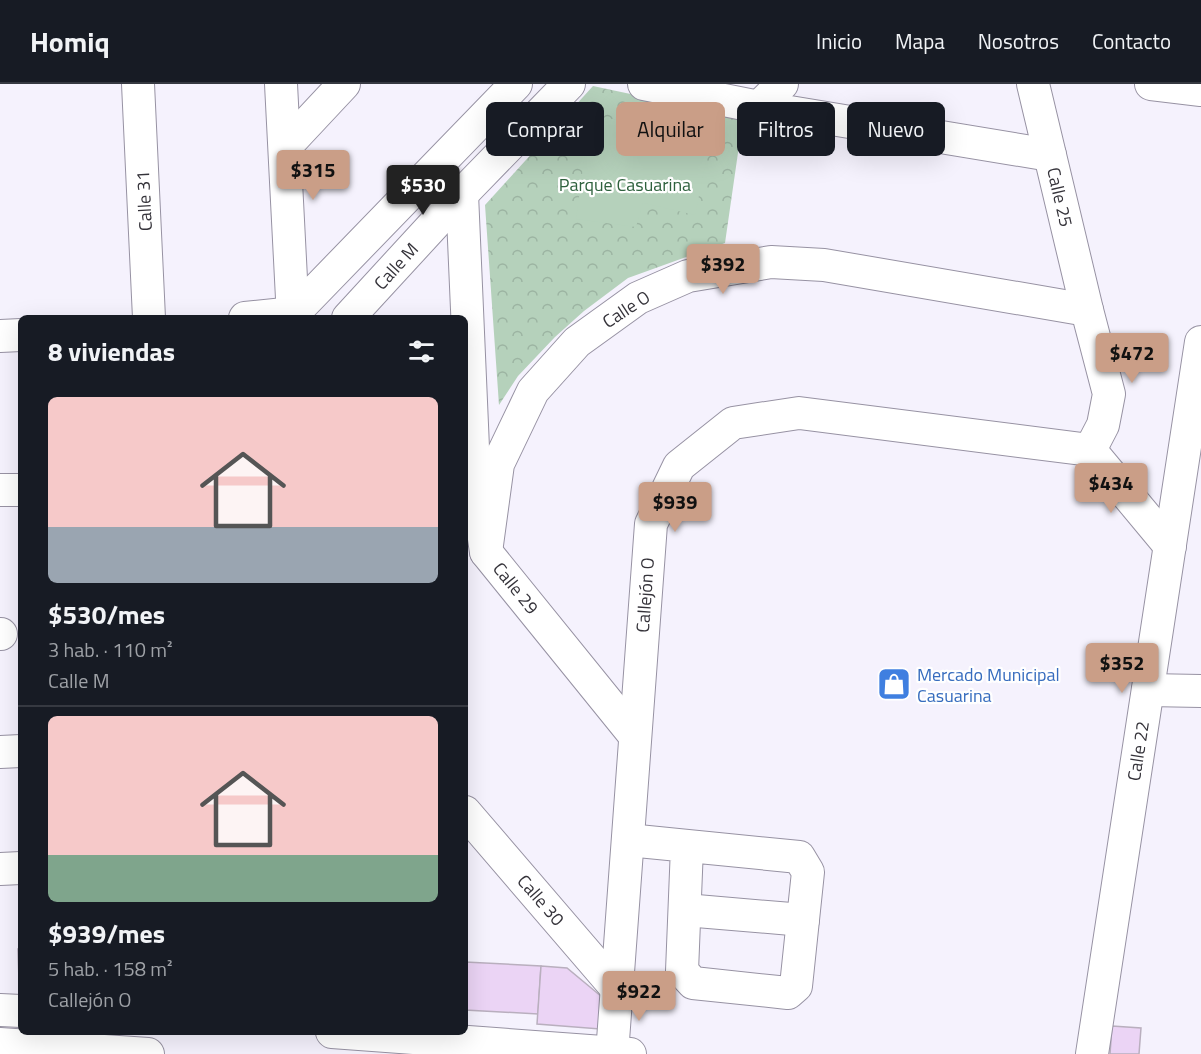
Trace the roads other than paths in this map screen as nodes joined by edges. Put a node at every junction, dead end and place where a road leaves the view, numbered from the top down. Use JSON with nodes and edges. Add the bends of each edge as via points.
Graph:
{"nodes":[{"id":1,"x":138,"y":84,"type":"edge"},
{"id":2,"x":281,"y":84,"type":"edge"},
{"id":3,"x":344,"y":84,"type":"edge"},
{"id":4,"x":516,"y":84,"type":"edge"},
{"id":5,"x":569,"y":84,"type":"edge"},
{"id":6,"x":645,"y":84,"type":"edge"},
{"id":7,"x":782,"y":84,"type":"edge"},
{"id":8,"x":1033,"y":84,"type":"edge"},
{"id":9,"x":1150,"y":84,"type":"edge"},
{"id":10,"x":1200,"y":88,"type":"edge"},
{"id":11,"x":764,"y":102,"type":"edge"},
{"id":12,"x":737,"y":103,"type":"edge"},
{"id":13,"x":835,"y":120,"type":"edge"},
{"id":14,"x":286,"y":146,"type":"junction"},
{"id":15,"x":1050,"y":155,"type":"junction"},
{"id":16,"x":462,"y":194,"type":"junction"},
{"id":17,"x":1087,"y":310,"type":"junction"},
{"id":18,"x":149,"y":315,"type":"edge"},
{"id":19,"x":294,"y":315,"type":"edge"},
{"id":20,"x":295,"y":315,"type":"edge"},
{"id":21,"x":351,"y":315,"type":"edge"},
{"id":22,"x":467,"y":315,"type":"edge"},
{"id":23,"x":468,"y":332,"type":"edge"},
{"id":24,"x":18,"y":335,"type":"edge"},
{"id":25,"x":0,"y":336,"type":"edge"},
{"id":26,"x":1201,"y":342,"type":"edge"},
{"id":27,"x":1197,"y":391,"type":"edge"},
{"id":28,"x":1090,"y":450,"type":"junction"},
{"id":29,"x":0,"y":490,"type":"edge"},
{"id":30,"x":18,"y":490,"type":"edge"},
{"id":31,"x":1170,"y":546,"type":"junction"},
{"id":32,"x":486,"y":552,"type":"junction"},
{"id":33,"x":1148,"y":690,"type":"junction"},
{"id":34,"x":1201,"y":691,"type":"edge"},
{"id":35,"x":635,"y":736,"type":"junction"},
{"id":36,"x":18,"y":751,"type":"edge"},
{"id":37,"x":0,"y":752,"type":"edge"},
{"id":38,"x":468,"y":815,"type":"edge"},
{"id":39,"x":628,"y":840,"type":"junction"},
{"id":40,"x":687,"y":847,"type":"junction"},
{"id":41,"x":18,"y":868,"type":"edge"},
{"id":42,"x":0,"y":869,"type":"edge"},
{"id":43,"x":685,"y":910,"type":"junction"},
{"id":44,"x":803,"y":920,"type":"junction"},
{"id":45,"x":617,"y":989,"type":"junction"},
{"id":46,"x":0,"y":1010,"type":"edge"},
{"id":47,"x":18,"y":1011,"type":"edge"},
{"id":48,"x":371,"y":1035,"type":"edge"},
{"id":49,"x":0,"y":1045,"type":"edge"},
{"id":50,"x":110,"y":1052,"type":"edge"},
{"id":51,"x":148,"y":1054,"type":"edge"},
{"id":52,"x":618,"y":1054,"type":"edge"},
{"id":53,"x":1092,"y":1054,"type":"edge"}],
"edges":[{"from":1,"to":18,"type":"street","name":"Calle 31"},
{"from":2,"to":14,"type":"street"},
{"from":3,"to":14,"type":"street"},
{"from":4,"to":20,"type":"street"},
{"from":5,"to":16,"type":"street","name":"Calle M"},
{"from":6,"to":12,"type":"street"},
{"from":7,"to":11,"type":"street"},
{"from":8,"to":15,"type":"street","name":"Calle 25"},
{"from":9,"to":10,"type":"street"},
{"from":13,"to":15,"type":"street"},
{"from":14,"to":19,"type":"street"},
{"from":15,"to":17,"type":"street","name":"Calle 25"},
{"from":16,"to":21,"type":"street","name":"Calle M"},
{"from":16,"to":22,"type":"street","name":"Calle 29"},
{"from":17,"to":28,"type":"street","via":[[1109,394],[1103,425]]},
{"from":17,"to":32,"type":"street","name":"Calle O","via":[[824,265],[771,262],[688,276],[638,298],[578,342],[533,391],[498,464]]},
{"from":23,"to":32,"type":"street","name":"Calle 29","via":[[474,471]]},
{"from":24,"to":25,"type":"street"},
{"from":26,"to":27,"type":"street","name":"Calle 22"},
{"from":27,"to":31,"type":"street","name":"Calle 22"},
{"from":28,"to":31,"type":"street"},
{"from":28,"to":35,"type":"street","name":"Callejón O","via":[[799,413],[733,423],[679,466],[651,524]]},
{"from":29,"to":30,"type":"street"},
{"from":31,"to":33,"type":"street","name":"Calle 22"},
{"from":32,"to":35,"type":"street","name":"Calle 29"},
{"from":33,"to":34,"type":"street"},
{"from":33,"to":53,"type":"street","name":"Calle 22"},
{"from":35,"to":39,"type":"street","name":"Callejón O"},
{"from":36,"to":37,"type":"street"},
{"from":38,"to":45,"type":"street","name":"Calle 30"},
{"from":39,"to":40,"type":"street"},
{"from":39,"to":45,"type":"street","name":"Callejón O"},
{"from":40,"to":43,"type":"street"},
{"from":40,"to":44,"type":"street","via":[[799,857],[808,872]]},
{"from":41,"to":42,"type":"street"},
{"from":43,"to":44,"type":"street"},
{"from":43,"to":44,"type":"street","via":[[682,971],[693,983],[788,993],[796,986]]},
{"from":45,"to":52,"type":"street","name":"Callejón O"},
{"from":46,"to":47,"type":"street"},
{"from":48,"to":52,"type":"street"},
{"from":49,"to":50,"type":"street"},
{"from":50,"to":51,"type":"street"}]}
